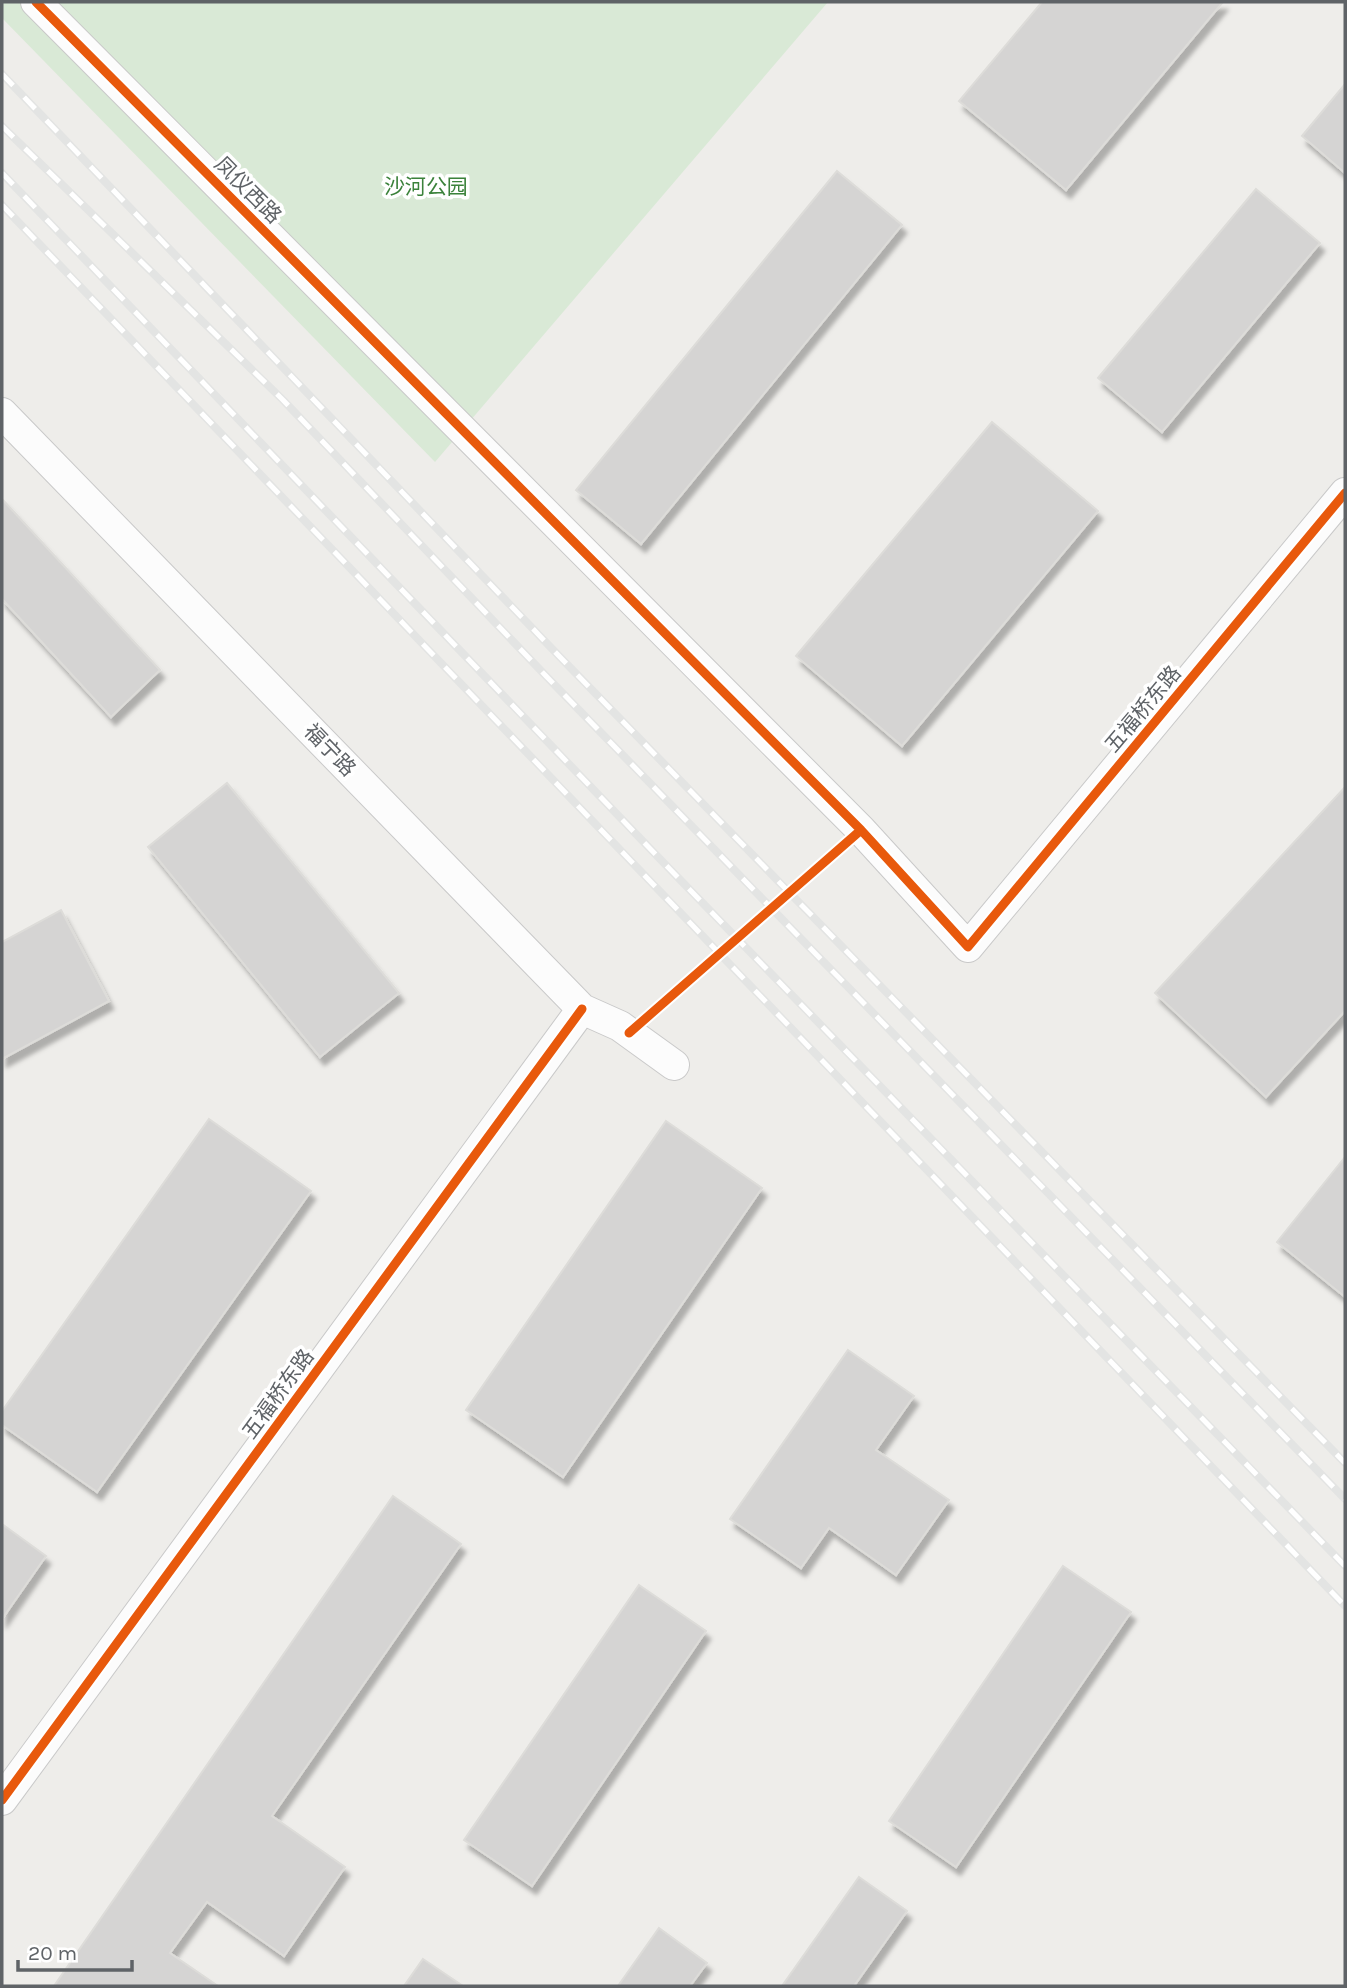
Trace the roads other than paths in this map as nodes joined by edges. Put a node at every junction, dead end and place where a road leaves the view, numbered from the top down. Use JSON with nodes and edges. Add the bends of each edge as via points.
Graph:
{"nodes":[{"id":1,"x":36,"y":2,"type":"edge"},
{"id":2,"x":2,"y":413,"type":"edge"},
{"id":3,"x":1345,"y":493,"type":"edge"},
{"id":4,"x":968,"y":947,"type":"joint"},
{"id":5,"x":582,"y":1009,"type":"junction"},
{"id":6,"x":674,"y":1065,"type":"dead end"},
{"id":7,"x":2,"y":1800,"type":"edge"}],
"edges":[{"from":1,"to":4,"type":"street","name":"凤仪西路","via":[[861,831]]},
{"from":2,"to":5,"type":"street","name":"福宁路"},
{"from":3,"to":4,"type":"street","name":"五福桥东路"},
{"from":5,"to":6,"type":"street","name":"福宁路","via":[[620,1026]]},
{"from":5,"to":7,"type":"street","name":"五福桥东路"}]}
